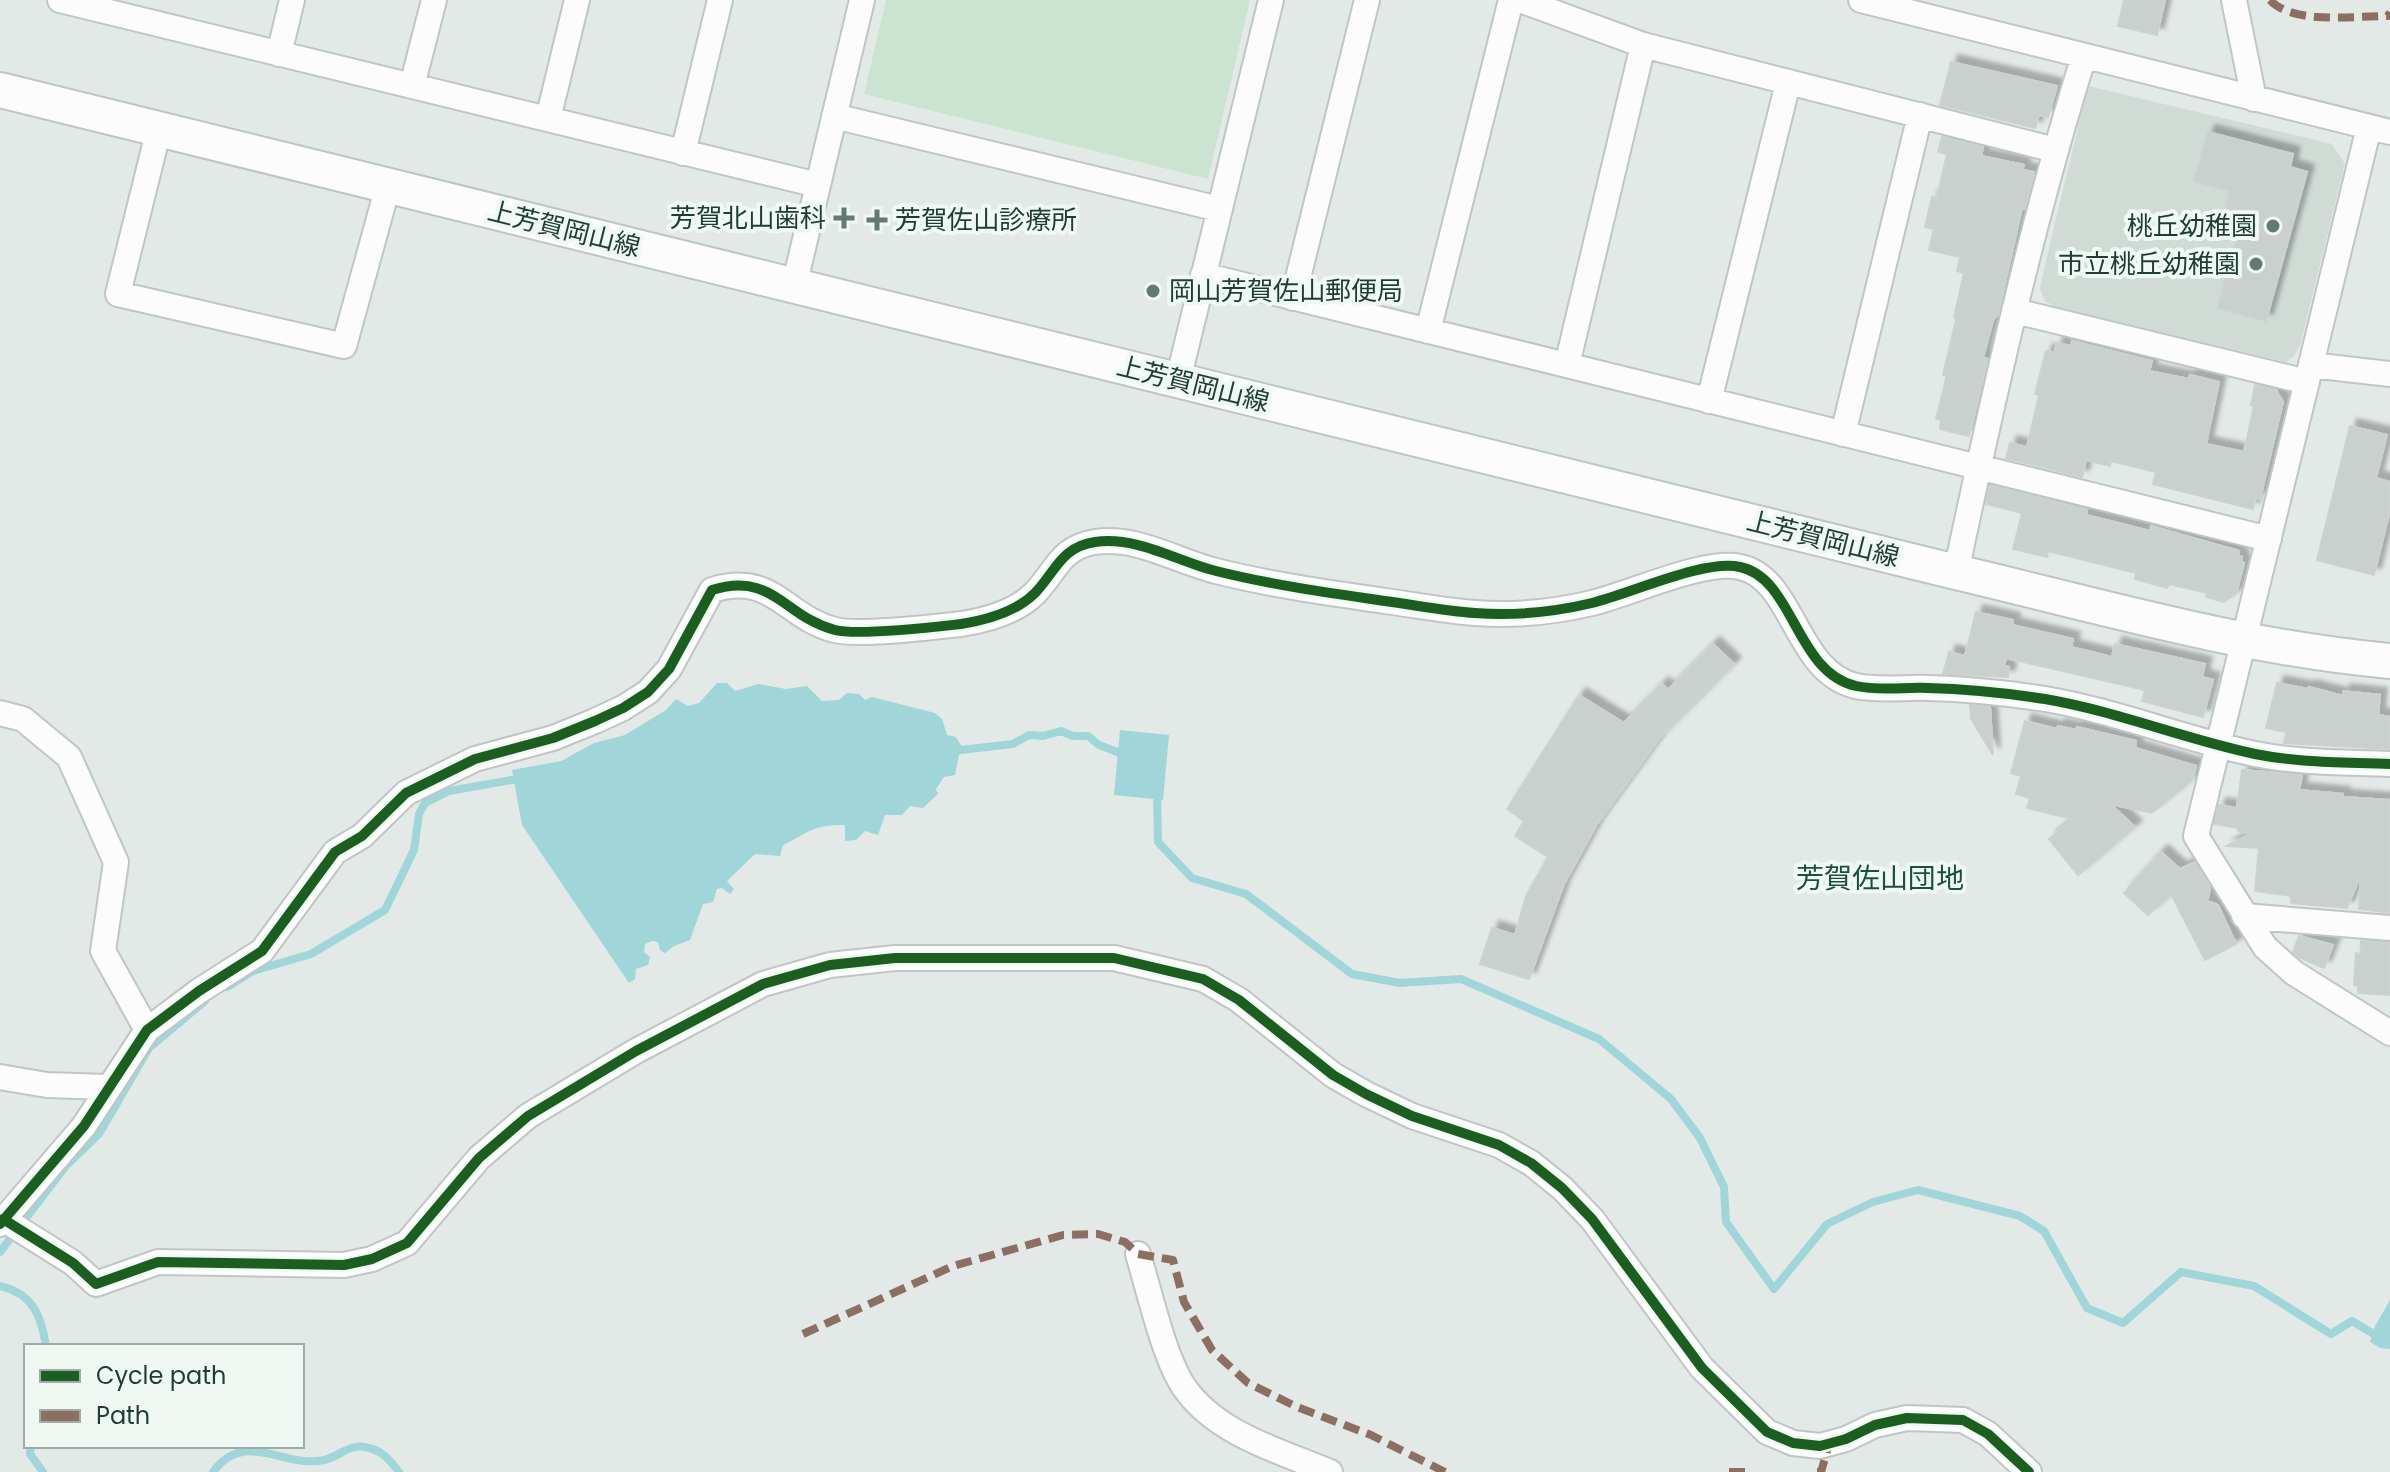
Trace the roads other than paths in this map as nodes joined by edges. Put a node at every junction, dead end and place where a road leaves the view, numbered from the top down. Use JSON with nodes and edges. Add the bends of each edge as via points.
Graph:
{"nodes":[{"id":1,"x":60,"y":0,"type":"edge"},
{"id":2,"x":292,"y":0,"type":"edge"},
{"id":3,"x":434,"y":0,"type":"edge"},
{"id":4,"x":577,"y":0,"type":"edge"},
{"id":5,"x":720,"y":0,"type":"edge"},
{"id":6,"x":862,"y":0,"type":"edge"},
{"id":7,"x":1271,"y":0,"type":"edge"},
{"id":8,"x":1367,"y":0,"type":"edge"},
{"id":9,"x":1511,"y":0,"type":"edge"},
{"id":10,"x":1520,"y":0,"type":"edge"},
{"id":11,"x":1861,"y":0,"type":"edge"},
{"id":12,"x":2234,"y":0,"type":"edge"},
{"id":13,"x":142,"y":10,"type":"edge"},
{"id":14,"x":1643,"y":45,"type":"junction"},
{"id":15,"x":279,"y":54,"type":"junction"},
{"id":16,"x":2084,"y":56,"type":"junction"},
{"id":17,"x":1788,"y":83,"type":"junction"},
{"id":18,"x":412,"y":86,"type":"junction"},
{"id":19,"x":0,"y":90,"type":"edge"},
{"id":20,"x":2254,"y":99,"type":"junction"},
{"id":21,"x":1920,"y":115,"type":"junction"},
{"id":22,"x":834,"y":116,"type":"junction"},
{"id":23,"x":548,"y":119,"type":"junction"},
{"id":24,"x":159,"y":129,"type":"junction"},
{"id":25,"x":2379,"y":130,"type":"edge"},
{"id":26,"x":2055,"y":150,"type":"junction"},
{"id":27,"x":683,"y":153,"type":"junction"},
{"id":28,"x":818,"y":185,"type":"junction"},
{"id":29,"x":388,"y":186,"type":"junction"},
{"id":30,"x":1219,"y":209,"type":"junction"},
{"id":31,"x":1203,"y":275,"type":"junction"},
{"id":32,"x":794,"y":286,"type":"junction"},
{"id":33,"x":1293,"y":298,"type":"junction"},
{"id":34,"x":2015,"y":311,"type":"junction"},
{"id":35,"x":1428,"y":331,"type":"junction"},
{"id":36,"x":1567,"y":365,"type":"junction"},
{"id":37,"x":2309,"y":374,"type":"junction"},
{"id":38,"x":2390,"y":374,"type":"edge"},
{"id":39,"x":1178,"y":380,"type":"junction"},
{"id":40,"x":1709,"y":401,"type":"junction"},
{"id":41,"x":1843,"y":434,"type":"junction"},
{"id":42,"x":1979,"y":467,"type":"junction"},
{"id":43,"x":2269,"y":539,"type":"junction"},
{"id":44,"x":1956,"y":572,"type":"junction"},
{"id":45,"x":2244,"y":640,"type":"junction"},
{"id":46,"x":2390,"y":661,"type":"edge"},
{"id":47,"x":0,"y":713,"type":"edge"},
{"id":48,"x":2218,"y":743,"type":"junction"},
{"id":49,"x":2390,"y":764,"type":"edge"},
{"id":50,"x":2244,"y":916,"type":"junction"},
{"id":51,"x":2390,"y":928,"type":"edge"},
{"id":52,"x":147,"y":1030,"type":"junction"},
{"id":53,"x":2390,"y":1033,"type":"edge"},
{"id":54,"x":0,"y":1077,"type":"edge"},
{"id":55,"x":107,"y":1087,"type":"junction"},
{"id":56,"x":10,"y":1225,"type":"edge"},
{"id":57,"x":1138,"y":1254,"type":"dead end"},
{"id":58,"x":1330,"y":1472,"type":"edge"},
{"id":59,"x":2029,"y":1472,"type":"edge"}],
"edges":[{"from":1,"to":13,"type":"street"},
{"from":2,"to":15,"type":"street"},
{"from":3,"to":18,"type":"street"},
{"from":4,"to":23,"type":"street"},
{"from":5,"to":27,"type":"street"},
{"from":6,"to":22,"type":"street"},
{"from":7,"to":30,"type":"street"},
{"from":8,"to":33,"type":"street"},
{"from":9,"to":35,"type":"street"},
{"from":10,"to":14,"type":"street"},
{"from":11,"to":16,"type":"street"},
{"from":12,"to":20,"type":"street"},
{"from":13,"to":15,"type":"street"},
{"from":14,"to":17,"type":"street"},
{"from":14,"to":36,"type":"street"},
{"from":15,"to":18,"type":"street"},
{"from":16,"to":20,"type":"street"},
{"from":16,"to":26,"type":"street"},
{"from":17,"to":21,"type":"street"},
{"from":17,"to":40,"type":"street"},
{"from":18,"to":23,"type":"street"},
{"from":19,"to":24,"type":"main road","name":"上芳賀岡山線"},
{"from":20,"to":25,"type":"street"},
{"from":21,"to":26,"type":"street"},
{"from":21,"to":41,"type":"street"},
{"from":22,"to":28,"type":"street"},
{"from":22,"to":30,"type":"street"},
{"from":23,"to":27,"type":"street"},
{"from":24,"to":29,"type":"main road","name":"上芳賀岡山線"},
{"from":24,"to":29,"type":"street","via":[[118,294],[344,346]]},
{"from":25,"to":37,"type":"street"},
{"from":26,"to":34,"type":"street"},
{"from":27,"to":28,"type":"street"},
{"from":28,"to":32,"type":"street"},
{"from":29,"to":32,"type":"main road","name":"上芳賀岡山線"},
{"from":30,"to":31,"type":"street"},
{"from":31,"to":33,"type":"street"},
{"from":31,"to":39,"type":"street"},
{"from":32,"to":39,"type":"main road","name":"上芳賀岡山線"},
{"from":33,"to":35,"type":"street"},
{"from":34,"to":37,"type":"street"},
{"from":34,"to":42,"type":"street"},
{"from":35,"to":36,"type":"street"},
{"from":36,"to":40,"type":"street"},
{"from":37,"to":38,"type":"street"},
{"from":37,"to":43,"type":"street"},
{"from":39,"to":44,"type":"main road","name":"上芳賀岡山線"},
{"from":40,"to":41,"type":"street"},
{"from":41,"to":42,"type":"street"},
{"from":42,"to":43,"type":"street"},
{"from":42,"to":44,"type":"street"},
{"from":43,"to":45,"type":"street"},
{"from":44,"to":45,"type":"main road","name":"上芳賀岡山線"},
{"from":45,"to":46,"type":"main road","name":"上芳賀岡山線"},
{"from":45,"to":48,"type":"street"},
{"from":47,"to":52,"type":"street","via":[[23,719],[69,757],[116,862],[103,951]]},
{"from":48,"to":49,"type":"street","via":[[2256,754]]},
{"from":48,"to":50,"type":"street","via":[[2196,836]]},
{"from":48,"to":52,"type":"street","via":[[2004,692],[1855,685],[1829,673],[1759,573],[1733,565],[1695,571],[1593,603],[1474,613],[1317,591],[1213,571],[1122,541],[1098,542],[1076,546],[1035,593],[994,617],[860,631],[835,630],[794,611],[776,596],[735,583],[712,590],[669,669],[648,692],[595,721],[475,759],[406,793],[362,836],[335,852],[262,951]]},
{"from":50,"to":51,"type":"street"},
{"from":50,"to":53,"type":"street","via":[[2265,947],[2294,973]]},
{"from":52,"to":55,"type":"street"},
{"from":54,"to":55,"type":"street"},
{"from":55,"to":56,"type":"street"},
{"from":56,"to":59,"type":"street","via":[[73,1263],[96,1284],[158,1262],[344,1265],[372,1259],[407,1243],[479,1158],[528,1116],[648,1044],[763,984],[830,965],[895,958],[1114,958],[1203,979],[1366,1094],[1412,1116],[1499,1145],[1531,1163],[1592,1219],[1702,1368],[1767,1432],[1820,1446],[1907,1418],[1963,1420],[1988,1434]]},
{"from":57,"to":58,"type":"street","via":[[1183,1386],[1204,1410],[1235,1432]]}]}
